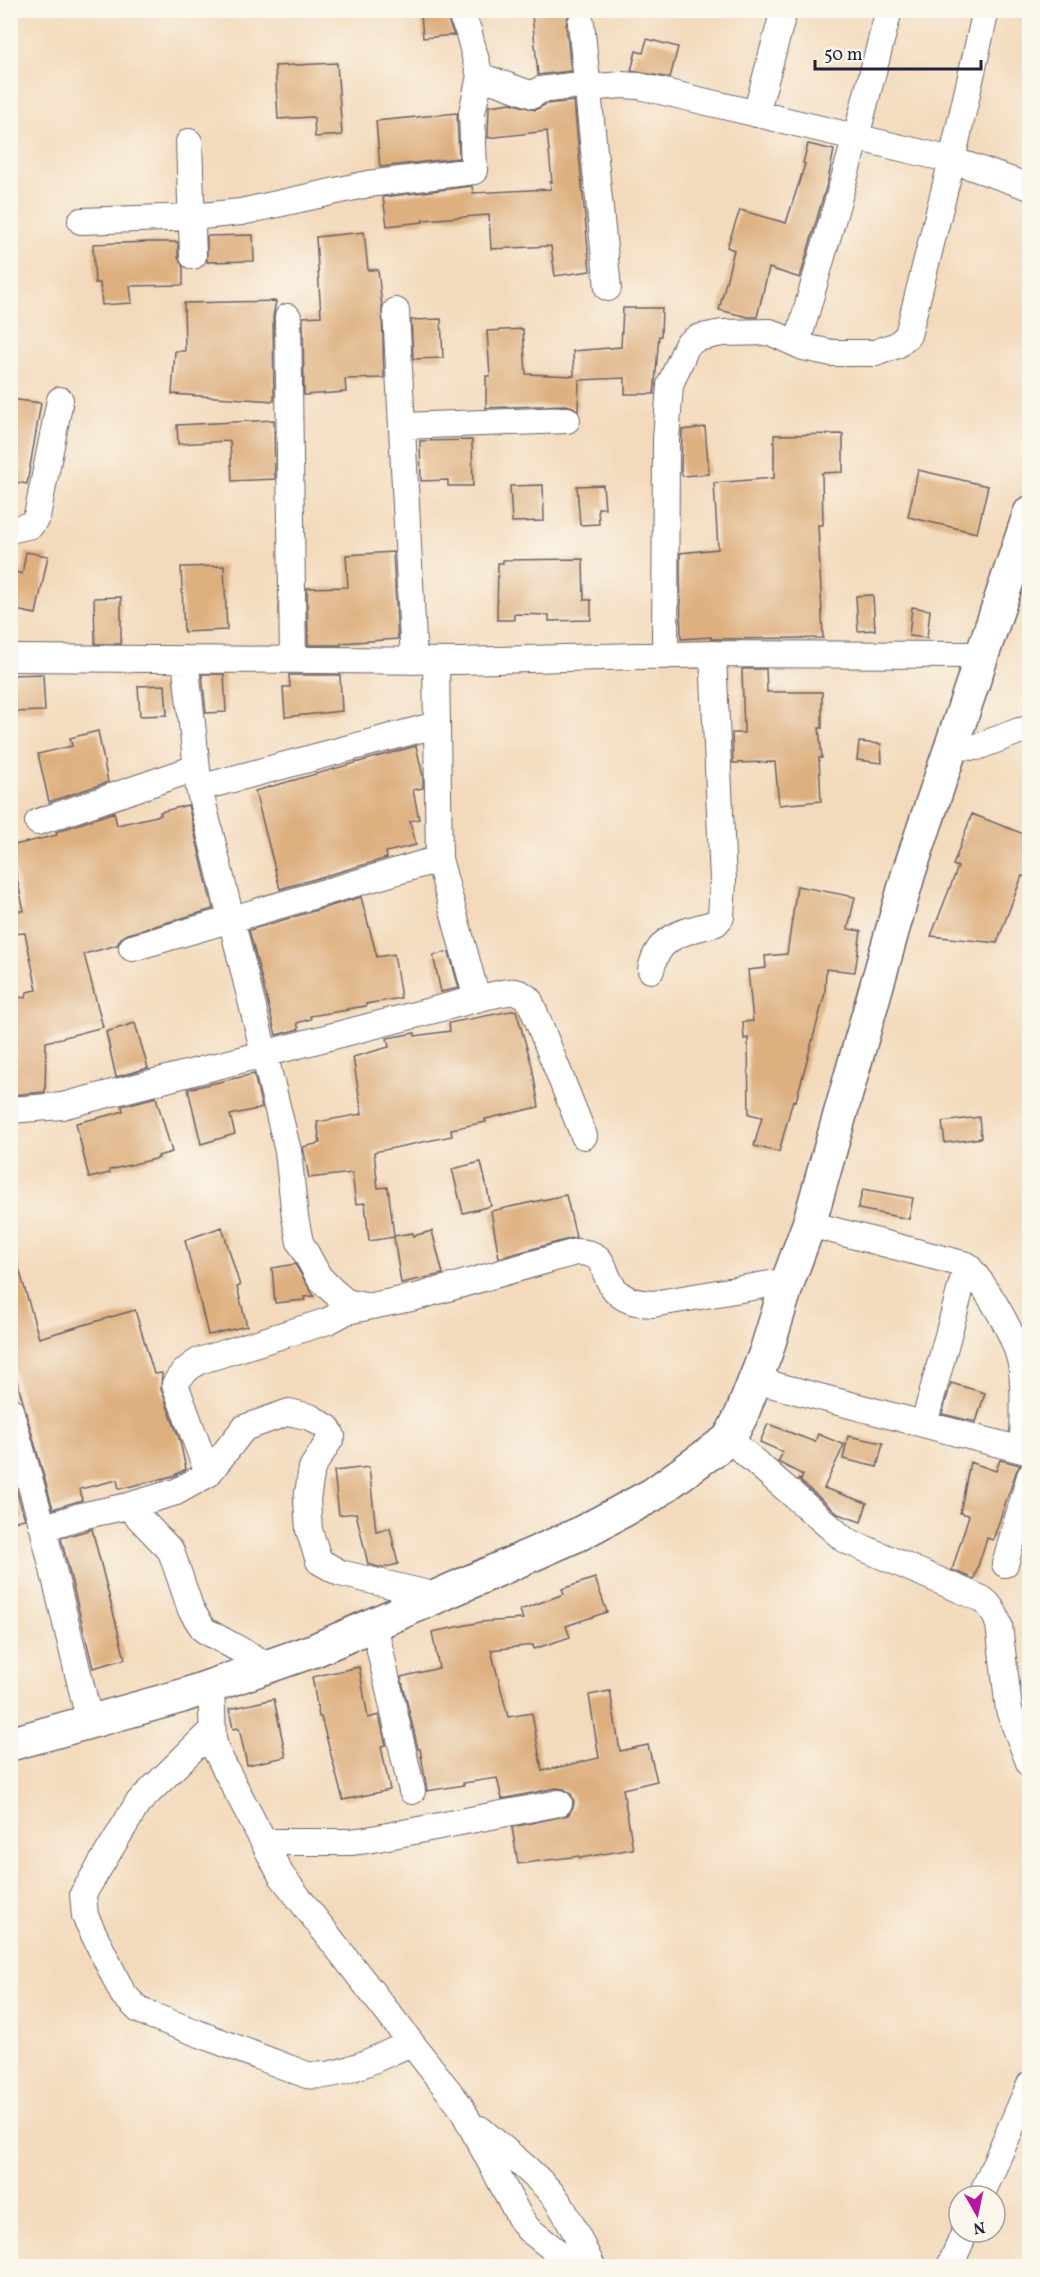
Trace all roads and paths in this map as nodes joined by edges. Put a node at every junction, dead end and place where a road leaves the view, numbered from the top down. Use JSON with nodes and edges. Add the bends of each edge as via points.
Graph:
{"nodes":[{"id":1,"x":459,"y":10,"type":"edge"},
{"id":2,"x":784,"y":10,"type":"edge"},
{"id":3,"x":889,"y":10,"type":"edge"},
{"id":4,"x":986,"y":10,"type":"edge"},
{"id":5,"x":581,"y":23,"type":"dead end"},
{"id":6,"x":480,"y":76,"type":"junction"},
{"id":7,"x":588,"y":86,"type":"junction"},
{"id":8,"x":756,"y":114,"type":"junction"},
{"id":9,"x":856,"y":137,"type":"junction"},
{"id":10,"x":189,"y":142,"type":"dead end"},
{"id":11,"x":952,"y":160,"type":"junction"},
{"id":12,"x":1029,"y":187,"type":"edge"},
{"id":13,"x":192,"y":217,"type":"junction"},
{"id":14,"x":81,"y":221,"type":"dead end"},
{"id":15,"x":193,"y":256,"type":"dead end"},
{"id":16,"x":608,"y":288,"type":"dead end"},
{"id":17,"x":396,"y":311,"type":"dead end"},
{"id":18,"x":288,"y":317,"type":"dead end"},
{"id":19,"x":797,"y":344,"type":"junction"},
{"id":20,"x":60,"y":400,"type":"dead end"},
{"id":21,"x":567,"y":420,"type":"dead end"},
{"id":22,"x":402,"y":426,"type":"junction"},
{"id":23,"x":1029,"y":513,"type":"edge"},
{"id":24,"x":10,"y":530,"type":"edge"},
{"id":25,"x":713,"y":654,"type":"junction"},
{"id":26,"x":665,"y":656,"type":"junction"},
{"id":27,"x":981,"y":656,"type":"junction"},
{"id":28,"x":10,"y":658,"type":"edge"},
{"id":29,"x":185,"y":659,"type":"junction"},
{"id":30,"x":293,"y":660,"type":"junction"},
{"id":31,"x":425,"y":661,"type":"junction"},
{"id":32,"x":436,"y":725,"type":"junction"},
{"id":33,"x":1029,"y":729,"type":"edge"},
{"id":34,"x":951,"y":746,"type":"junction"},
{"id":35,"x":197,"y":778,"type":"junction"},
{"id":36,"x":38,"y":822,"type":"dead end"},
{"id":37,"x":439,"y":859,"type":"junction"},
{"id":38,"x":231,"y":918,"type":"junction"},
{"id":39,"x":132,"y":948,"type":"dead end"},
{"id":40,"x":651,"y":970,"type":"dead end"},
{"id":41,"x":477,"y":999,"type":"junction"},
{"id":42,"x":264,"y":1053,"type":"junction"},
{"id":43,"x":10,"y":1110,"type":"edge"},
{"id":44,"x":584,"y":1136,"type":"dead end"},
{"id":45,"x":809,"y":1224,"type":"junction"},
{"id":46,"x":967,"y":1265,"type":"junction"},
{"id":47,"x":788,"y":1281,"type":"junction"},
{"id":48,"x":364,"y":1306,"type":"junction"},
{"id":49,"x":755,"y":1380,"type":"junction"},
{"id":50,"x":10,"y":1410,"type":"edge"},
{"id":51,"x":924,"y":1424,"type":"junction"},
{"id":52,"x":729,"y":1439,"type":"junction"},
{"id":53,"x":1026,"y":1451,"type":"edge"},
{"id":54,"x":16,"y":1455,"type":"edge"},
{"id":55,"x":208,"y":1474,"type":"junction"},
{"id":56,"x":1029,"y":1476,"type":"edge"},
{"id":57,"x":128,"y":1506,"type":"junction"},
{"id":58,"x":43,"y":1528,"type":"junction"},
{"id":59,"x":1005,"y":1564,"type":"dead end"},
{"id":60,"x":437,"y":1596,"type":"junction"},
{"id":61,"x":375,"y":1624,"type":"junction"},
{"id":62,"x":269,"y":1666,"type":"junction"},
{"id":63,"x":211,"y":1686,"type":"junction"},
{"id":64,"x":90,"y":1723,"type":"junction"},
{"id":65,"x":213,"y":1730,"type":"junction"},
{"id":66,"x":10,"y":1744,"type":"edge"},
{"id":67,"x":1029,"y":1765,"type":"edge"},
{"id":68,"x":412,"y":1791,"type":"dead end"},
{"id":69,"x":559,"y":1803,"type":"dead end"},
{"id":70,"x":264,"y":1842,"type":"junction"},
{"id":71,"x":411,"y":2043,"type":"junction"},
{"id":72,"x":1029,"y":2084,"type":"edge"},
{"id":73,"x":471,"y":2121,"type":"junction"},
{"id":74,"x":986,"y":2184,"type":"edge"},
{"id":75,"x":960,"y":2244,"type":"edge"},
{"id":76,"x":575,"y":2266,"type":"edge"},
{"id":77,"x":592,"y":2266,"type":"edge"},
{"id":78,"x":950,"y":2266,"type":"edge"}],
"edges":[{"from":1,"to":6,"type":"street"},
{"from":2,"to":8,"type":"street"},
{"from":3,"to":9,"type":"street"},
{"from":4,"to":11,"type":"street"},
{"from":5,"to":7,"type":"street"},
{"from":6,"to":7,"type":"street","via":[[533,95],[540,90]]},
{"from":6,"to":13,"type":"street","via":[[472,113],[474,171],[368,184],[241,212]]},
{"from":7,"to":8,"type":"street","via":[[639,86]]},
{"from":7,"to":16,"type":"street"},
{"from":8,"to":9,"type":"street"},
{"from":9,"to":11,"type":"street"},
{"from":9,"to":19,"type":"street"},
{"from":10,"to":13,"type":"street"},
{"from":11,"to":12,"type":"street"},
{"from":11,"to":19,"type":"street","via":[[908,335],[897,345],[875,353],[832,353]]},
{"from":13,"to":14,"type":"street"},
{"from":13,"to":15,"type":"street"},
{"from":17,"to":22,"type":"street"},
{"from":18,"to":30,"type":"street"},
{"from":19,"to":26,"type":"street","via":[[770,332],[698,338],[687,345],[670,385],[666,439]]},
{"from":20,"to":24,"type":"street","via":[[37,516],[31,525]]},
{"from":21,"to":22,"type":"street"},
{"from":22,"to":31,"type":"street"},
{"from":23,"to":27,"type":"street"},
{"from":25,"to":26,"type":"street"},
{"from":25,"to":27,"type":"street"},
{"from":25,"to":40,"type":"street","via":[[723,881],[721,917],[716,923],[669,938],[658,949]]},
{"from":26,"to":31,"type":"street"},
{"from":27,"to":34,"type":"street"},
{"from":28,"to":29,"type":"street"},
{"from":29,"to":30,"type":"street"},
{"from":29,"to":35,"type":"street"},
{"from":30,"to":31,"type":"street"},
{"from":31,"to":32,"type":"street"},
{"from":32,"to":35,"type":"street"},
{"from":32,"to":37,"type":"street"},
{"from":33,"to":34,"type":"street","via":[[977,747]]},
{"from":34,"to":45,"type":"street","via":[[909,872]]},
{"from":35,"to":36,"type":"street"},
{"from":35,"to":38,"type":"street"},
{"from":37,"to":38,"type":"street"},
{"from":37,"to":41,"type":"street"},
{"from":38,"to":39,"type":"street"},
{"from":38,"to":42,"type":"street"},
{"from":41,"to":42,"type":"street"},
{"from":41,"to":44,"type":"street","via":[[514,991],[530,1001]]},
{"from":42,"to":43,"type":"street","via":[[62,1106]]},
{"from":42,"to":48,"type":"street","via":[[288,1151],[300,1242],[319,1277],[333,1291],[346,1302]]},
{"from":45,"to":46,"type":"street"},
{"from":45,"to":47,"type":"street"},
{"from":46,"to":51,"type":"street"},
{"from":46,"to":53,"type":"street","via":[[1014,1340],[1023,1372]]},
{"from":47,"to":48,"type":"street","via":[[653,1304],[631,1301],[616,1292],[597,1255],[576,1252],[416,1297]]},
{"from":47,"to":49,"type":"street"},
{"from":48,"to":55,"type":"street","via":[[199,1361],[181,1374],[175,1384]]},
{"from":49,"to":51,"type":"street"},
{"from":49,"to":52,"type":"street"},
{"from":50,"to":54,"type":"street"},
{"from":51,"to":53,"type":"street"},
{"from":52,"to":60,"type":"street","via":[[651,1495],[579,1534]]},
{"from":52,"to":67,"type":"street","via":[[844,1540],[989,1604],[999,1625],[1009,1710]]},
{"from":54,"to":58,"type":"street"},
{"from":55,"to":57,"type":"street","via":[[177,1492]]},
{"from":55,"to":60,"type":"street","via":[[244,1428],[288,1412],[310,1417],[328,1428],[332,1436],[312,1468],[307,1500],[309,1530],[319,1561],[340,1573]]},
{"from":56,"to":59,"type":"street"},
{"from":57,"to":58,"type":"street"},
{"from":57,"to":62,"type":"street","via":[[171,1551],[191,1610],[204,1630]]},
{"from":58,"to":64,"type":"street"},
{"from":60,"to":61,"type":"street"},
{"from":61,"to":62,"type":"street"},
{"from":61,"to":68,"type":"street"},
{"from":62,"to":63,"type":"street"},
{"from":63,"to":64,"type":"street"},
{"from":63,"to":65,"type":"street"},
{"from":64,"to":66,"type":"street"},
{"from":65,"to":70,"type":"street","via":[[220,1761]]},
{"from":65,"to":71,"type":"street","via":[[138,1803],[82,1894],[85,1916],[123,1994],[138,2010],[307,2075],[336,2074]]},
{"from":69,"to":70,"type":"street","via":[[367,1840]]},
{"from":70,"to":71,"type":"street","via":[[288,1885]]},
{"from":71,"to":73,"type":"street"},
{"from":72,"to":74,"type":"street"},
{"from":73,"to":76,"type":"street","via":[[520,2218],[528,2229]]},
{"from":73,"to":77,"type":"street","via":[[553,2196]]},
{"from":75,"to":78,"type":"street"}]}
